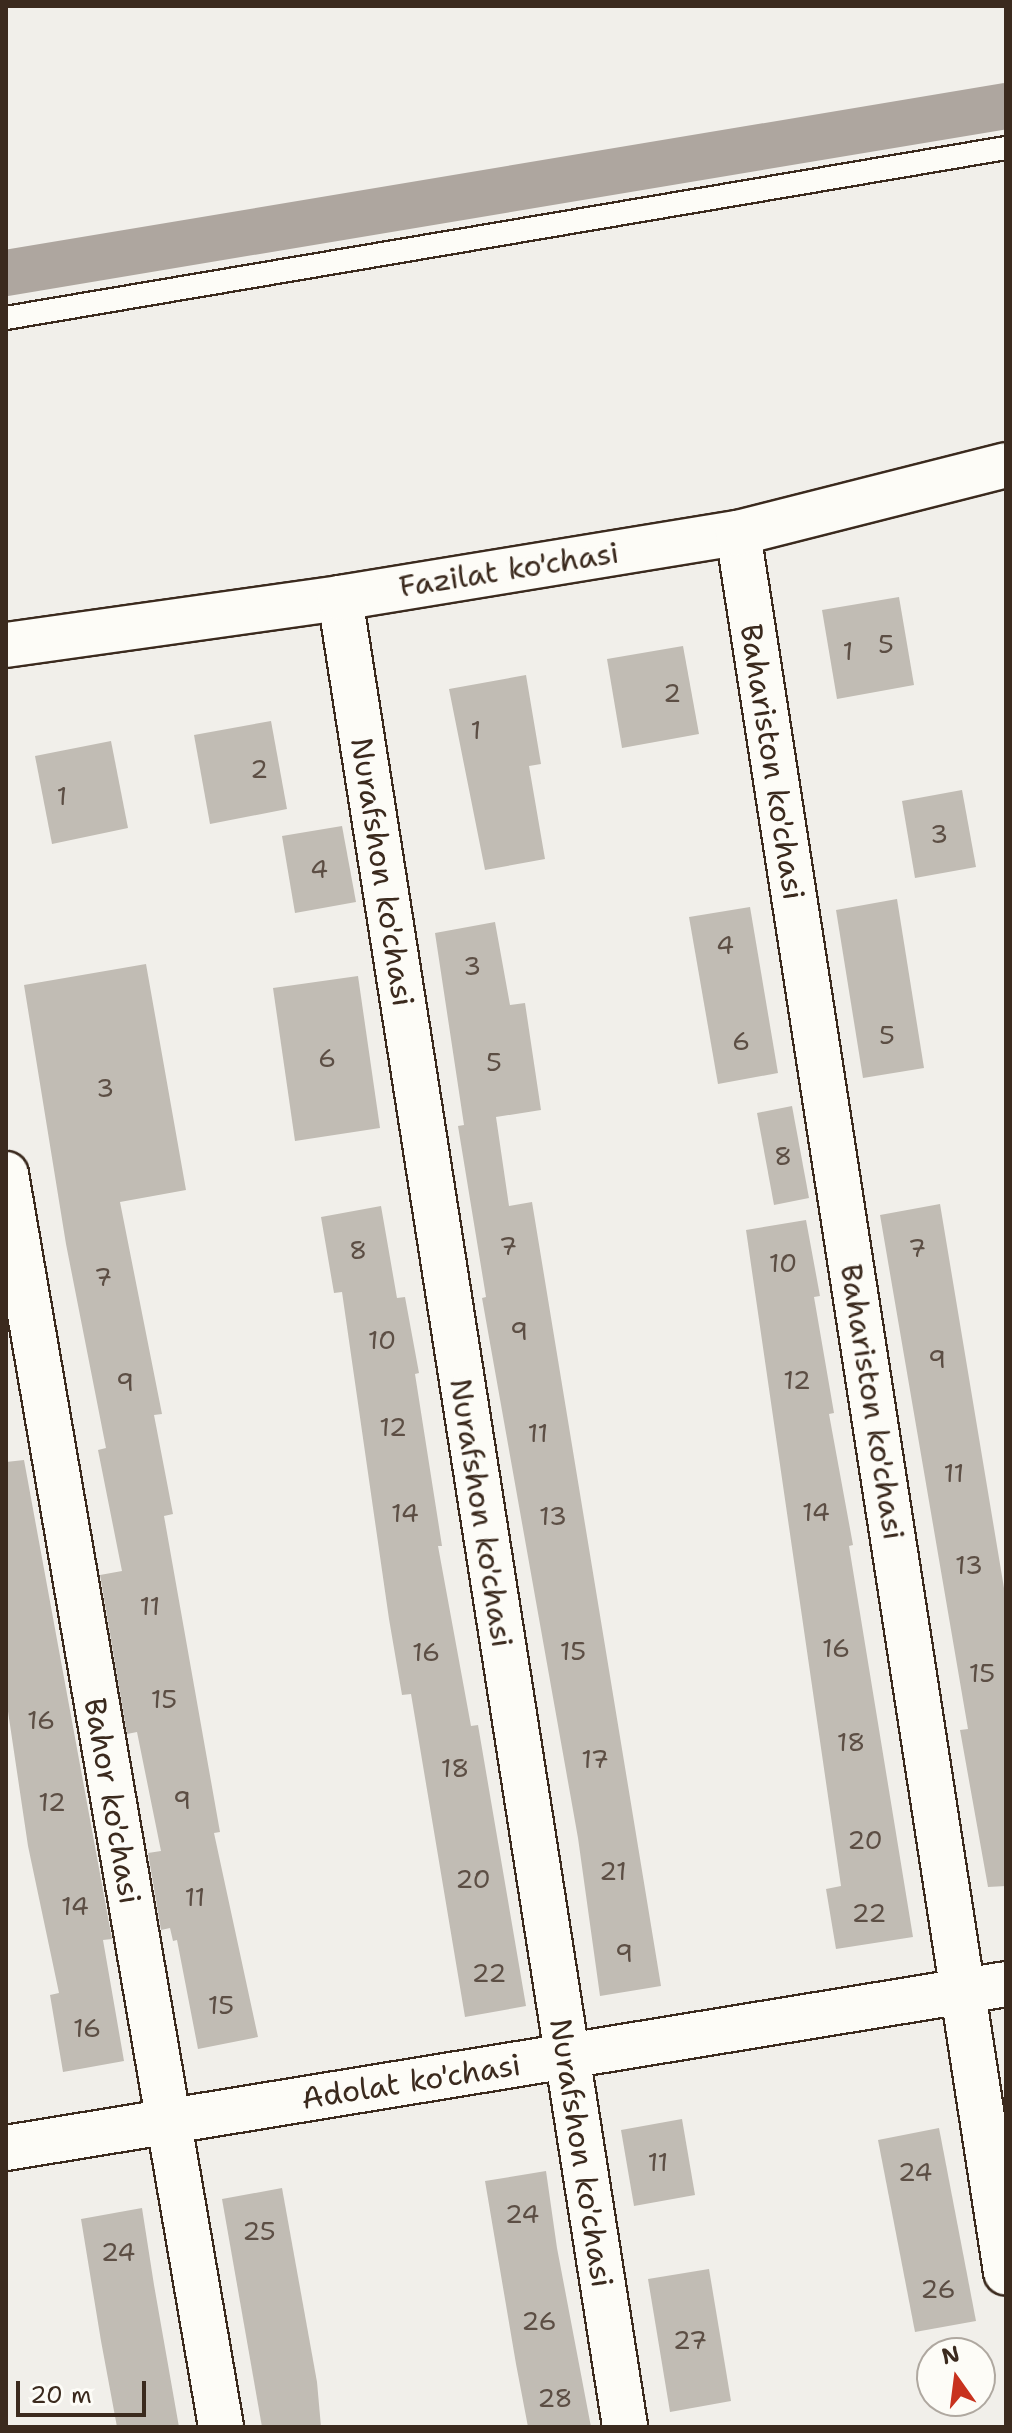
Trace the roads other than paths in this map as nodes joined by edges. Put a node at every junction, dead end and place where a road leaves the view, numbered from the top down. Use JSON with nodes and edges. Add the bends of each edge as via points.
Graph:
{"nodes":[{"id":1,"x":1006,"y":148,"type":"edge"},
{"id":2,"x":6,"y":318,"type":"edge"},
{"id":3,"x":1006,"y":465,"type":"edge"},
{"id":4,"x":738,"y":533,"type":"junction"},
{"id":5,"x":340,"y":598,"type":"junction"},
{"id":6,"x":6,"y":645,"type":"edge"},
{"id":7,"x":6,"y":1174,"type":"edge"},
{"id":8,"x":1006,"y":1984,"type":"edge"},
{"id":9,"x":963,"y":1990,"type":"junction"},
{"id":10,"x":566,"y":2058,"type":"junction"},
{"id":11,"x":165,"y":2120,"type":"junction"},
{"id":12,"x":6,"y":2148,"type":"edge"},
{"id":13,"x":1006,"y":2272,"type":"edge"},
{"id":14,"x":221,"y":2427,"type":"edge"},
{"id":15,"x":625,"y":2427,"type":"edge"}],
"edges":[{"from":1,"to":2,"type":"lane"},
{"from":3,"to":4,"type":"street","name":"Fazilat ko'chasi"},
{"from":4,"to":5,"type":"street","name":"Fazilat ko'chasi"},
{"from":4,"to":9,"type":"street","name":"Bahariston ko'chasi"},
{"from":5,"to":6,"type":"street","name":"Fazilat ko'chasi"},
{"from":5,"to":10,"type":"street","name":"Nurafshon ko'chasi"},
{"from":7,"to":11,"type":"street","name":"Bahor ko'chasi"},
{"from":8,"to":9,"type":"street","name":"Adolat ko'chasi"},
{"from":9,"to":10,"type":"street","name":"Adolat ko'chasi"},
{"from":9,"to":13,"type":"street","name":"Bahariston ko'chasi"},
{"from":10,"to":11,"type":"street","name":"Adolat ko'chasi"},
{"from":10,"to":15,"type":"street","name":"Nurafshon ko'chasi"},
{"from":11,"to":12,"type":"street","name":"Adolat ko'chasi"},
{"from":11,"to":14,"type":"street","name":"Bahor ko'chasi"}]}
